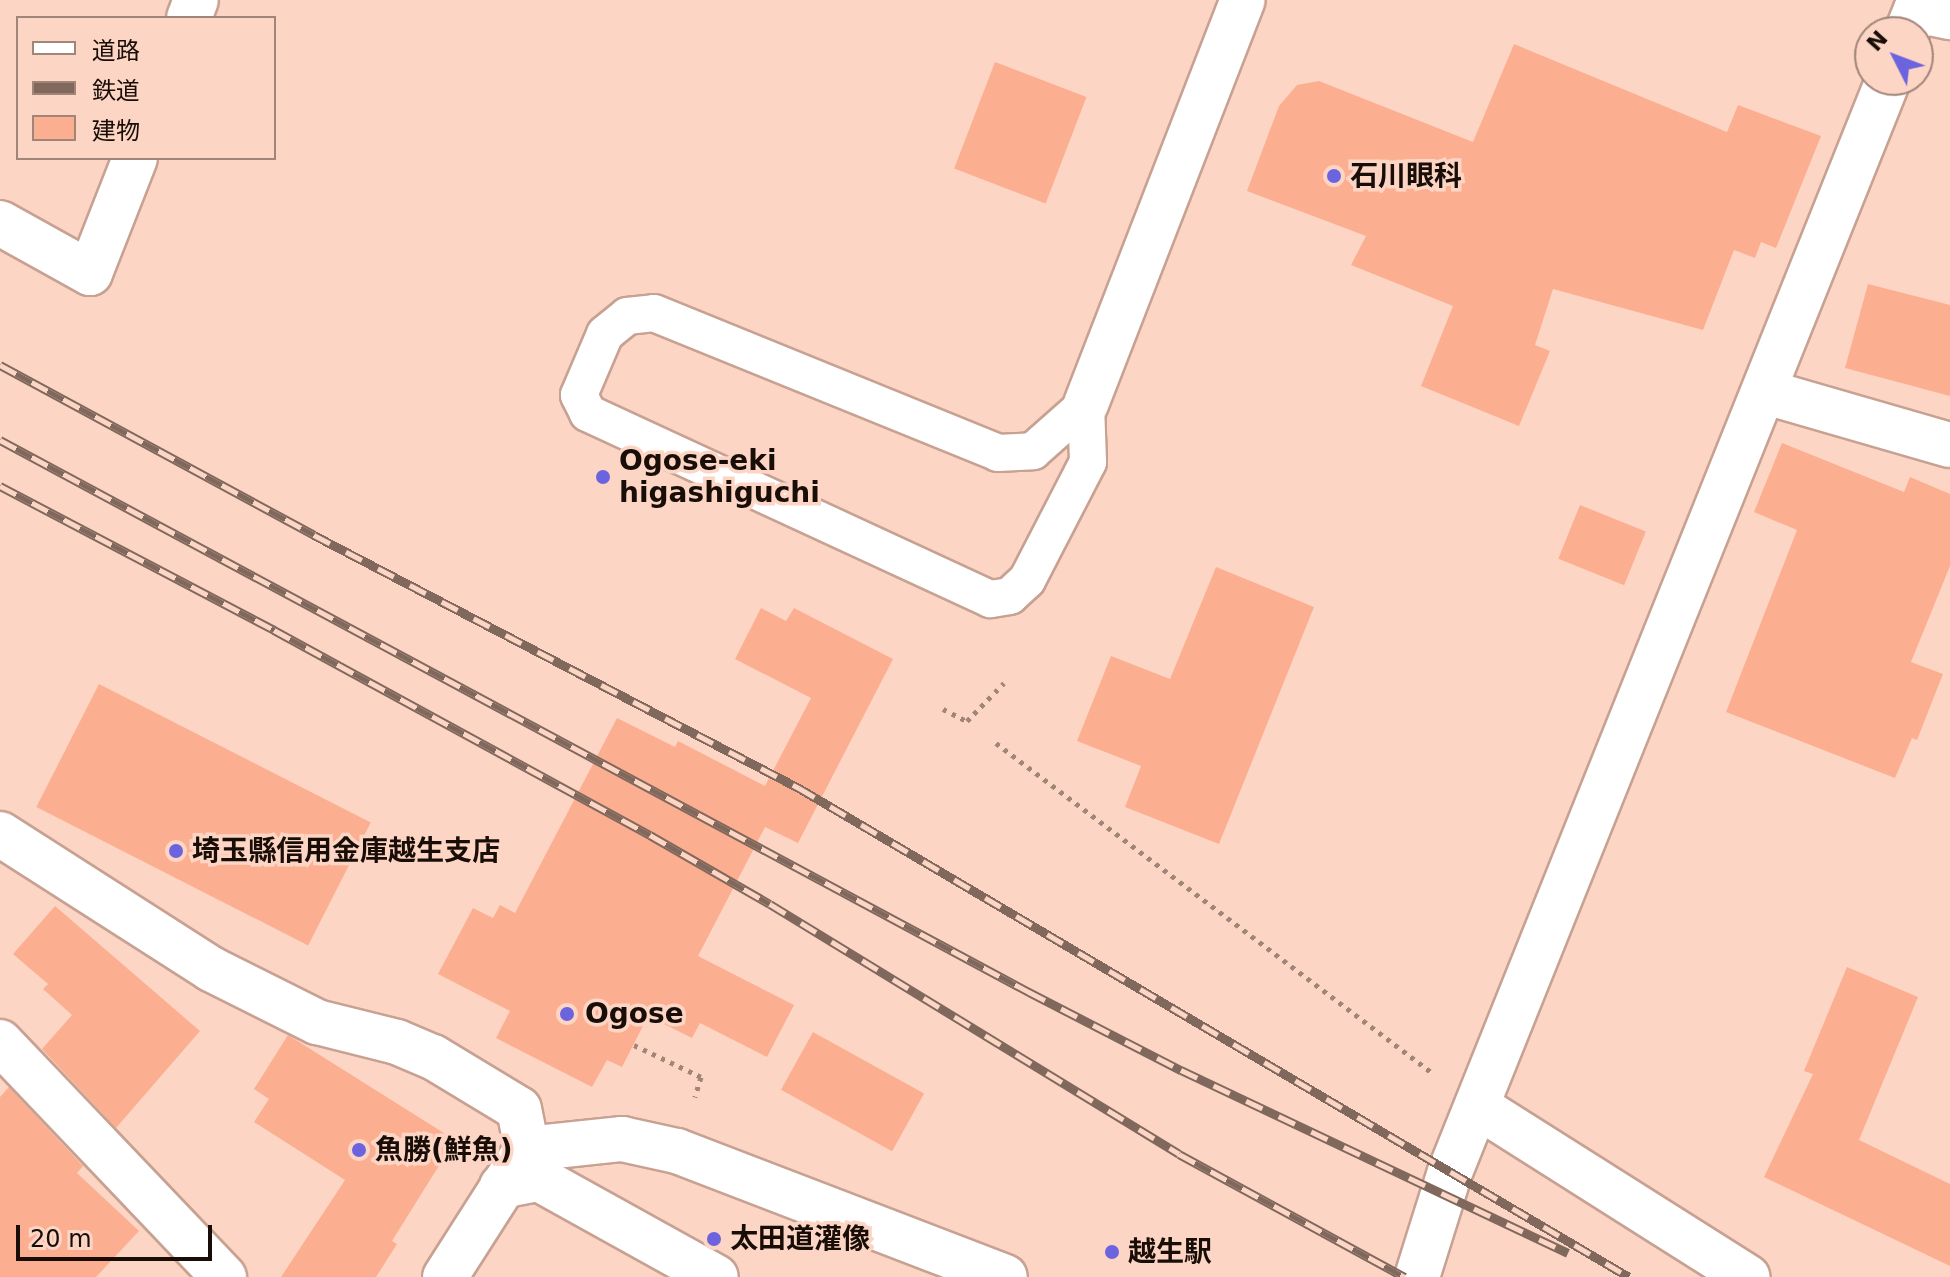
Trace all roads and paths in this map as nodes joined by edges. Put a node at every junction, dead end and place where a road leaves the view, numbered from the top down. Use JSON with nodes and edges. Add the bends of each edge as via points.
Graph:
{"nodes":[{"id":1,"x":1243,"y":0,"type":"edge"},
{"id":2,"x":1882,"y":96,"type":"edge"},
{"id":3,"x":134,"y":160,"type":"edge"},
{"id":4,"x":0,"y":223,"type":"edge"},
{"id":5,"x":1766,"y":392,"type":"junction"},
{"id":6,"x":1086,"y":404,"type":"junction"},
{"id":7,"x":1950,"y":445,"type":"edge"},
{"id":8,"x":1004,"y":683,"type":"dead end"},
{"id":9,"x":943,"y":709,"type":"dead end"},
{"id":10,"x":996,"y":743,"type":"dead end"},
{"id":11,"x":0,"y":834,"type":"edge"},
{"id":12,"x":0,"y":1042,"type":"edge"},
{"id":13,"x":634,"y":1045,"type":"dead end"},
{"id":14,"x":1477,"y":1106,"type":"junction"},
{"id":15,"x":527,"y":1149,"type":"junction"},
{"id":16,"x":677,"y":1151,"type":"junction"},
{"id":17,"x":502,"y":1186,"type":"junction"},
{"id":18,"x":224,"y":1277,"type":"edge"},
{"id":19,"x":445,"y":1277,"type":"edge"},
{"id":20,"x":716,"y":1277,"type":"edge"},
{"id":21,"x":1005,"y":1277,"type":"edge"},
{"id":22,"x":1417,"y":1277,"type":"edge"},
{"id":23,"x":1747,"y":1277,"type":"edge"}],
"edges":[{"from":1,"to":6,"type":"street"},
{"from":2,"to":5,"type":"street"},
{"from":3,"to":4,"type":"street","via":[[90,273]]},
{"from":5,"to":7,"type":"street"},
{"from":5,"to":14,"type":"street"},
{"from":6,"to":6,"type":"lane","via":[[1088,462],[1027,580],[1010,596],[990,599],[588,413],[579,395],[605,334],[627,316],[654,313],[998,453],[1033,451]]},
{"from":8,"to":9,"type":"path","via":[[967,721]]},
{"from":10,"to":14,"type":"path"},
{"from":11,"to":15,"type":"street","via":[[211,969],[317,1022],[433,1057],[519,1109]]},
{"from":12,"to":18,"type":"street"},
{"from":13,"to":16,"type":"path","via":[[701,1077]]},
{"from":14,"to":22,"type":"street"},
{"from":14,"to":23,"type":"street"},
{"from":15,"to":16,"type":"street","via":[[622,1139]]},
{"from":15,"to":17,"type":"street"},
{"from":16,"to":21,"type":"street"},
{"from":17,"to":19,"type":"street"},
{"from":17,"to":20,"type":"street","via":[[539,1179]]}]}
